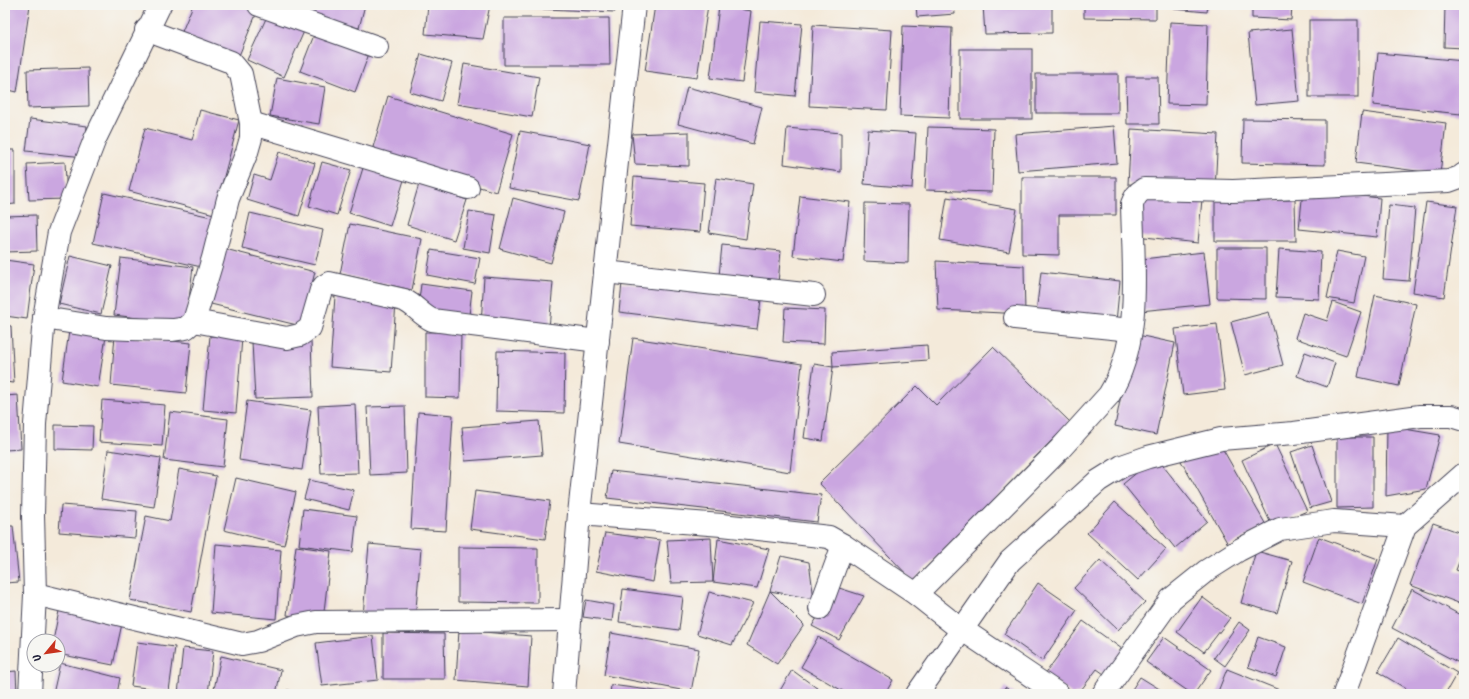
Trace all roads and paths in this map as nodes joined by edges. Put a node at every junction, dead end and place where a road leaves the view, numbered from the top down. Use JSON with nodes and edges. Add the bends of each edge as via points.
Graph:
{"nodes":[{"id":1,"x":160,"y":5,"type":"edge"},
{"id":2,"x":260,"y":5,"type":"edge"},
{"id":3,"x":634,"y":5,"type":"edge"},
{"id":4,"x":146,"y":30,"type":"junction"},
{"id":5,"x":377,"y":47,"type":"dead end"},
{"id":6,"x":251,"y":123,"type":"junction"},
{"id":7,"x":1464,"y":174,"type":"edge"},
{"id":8,"x":468,"y":188,"type":"dead end"},
{"id":9,"x":605,"y":272,"type":"junction"},
{"id":10,"x":814,"y":296,"type":"dead end"},
{"id":11,"x":44,"y":318,"type":"junction"},
{"id":12,"x":1015,"y":318,"type":"dead end"},
{"id":13,"x":194,"y":321,"type":"junction"},
{"id":14,"x":1131,"y":330,"type":"junction"},
{"id":15,"x":598,"y":341,"type":"junction"},
{"id":16,"x":1464,"y":420,"type":"edge"},
{"id":17,"x":1464,"y":474,"type":"edge"},
{"id":18,"x":579,"y":514,"type":"junction"},
{"id":19,"x":1405,"y":526,"type":"junction"},
{"id":20,"x":843,"y":545,"type":"junction"},
{"id":21,"x":35,"y":594,"type":"junction"},
{"id":22,"x":919,"y":597,"type":"junction"},
{"id":23,"x":820,"y":608,"type":"dead end"},
{"id":24,"x":570,"y":620,"type":"junction"},
{"id":25,"x":958,"y":627,"type":"junction"},
{"id":26,"x":30,"y":694,"type":"edge"},
{"id":27,"x":564,"y":694,"type":"edge"},
{"id":28,"x":917,"y":694,"type":"edge"},
{"id":29,"x":1058,"y":694,"type":"edge"},
{"id":30,"x":1103,"y":694,"type":"edge"},
{"id":31,"x":1344,"y":694,"type":"edge"}],
"edges":[{"from":1,"to":4,"type":"street"},
{"from":2,"to":5,"type":"street"},
{"from":3,"to":9,"type":"street"},
{"from":4,"to":6,"type":"street","via":[[231,62],[241,74]]},
{"from":4,"to":11,"type":"street","via":[[95,139],[59,232]]},
{"from":6,"to":8,"type":"street"},
{"from":6,"to":13,"type":"street","via":[[251,138],[247,152],[228,199]]},
{"from":7,"to":14,"type":"street","via":[[1450,181],[1233,191],[1144,189],[1139,192],[1132,204],[1134,304]]},
{"from":9,"to":10,"type":"street"},
{"from":9,"to":15,"type":"street"},
{"from":11,"to":13,"type":"street","via":[[130,330],[173,330],[186,328]]},
{"from":11,"to":21,"type":"street","via":[[35,424]]},
{"from":12,"to":14,"type":"street"},
{"from":13,"to":15,"type":"street","via":[[287,338],[300,336],[310,328],[321,290],[329,283],[404,300],[413,305],[422,316],[432,320]]},
{"from":14,"to":22,"type":"street","via":[[1122,369],[1108,395]]},
{"from":15,"to":18,"type":"street"},
{"from":16,"to":25,"type":"street","via":[[1451,416],[1420,416],[1294,433],[1221,438],[1122,466],[1098,480],[1010,562]]},
{"from":17,"to":19,"type":"street"},
{"from":18,"to":20,"type":"street","via":[[722,525],[829,537]]},
{"from":18,"to":24,"type":"street"},
{"from":19,"to":30,"type":"street","via":[[1334,521],[1280,529],[1239,550],[1206,571],[1171,599]]},
{"from":19,"to":31,"type":"street"},
{"from":20,"to":22,"type":"street"},
{"from":20,"to":23,"type":"street"},
{"from":21,"to":24,"type":"street","via":[[242,644],[316,622]]},
{"from":21,"to":26,"type":"street"},
{"from":22,"to":25,"type":"street"},
{"from":24,"to":27,"type":"street"},
{"from":25,"to":28,"type":"street"},
{"from":25,"to":29,"type":"street"}]}
